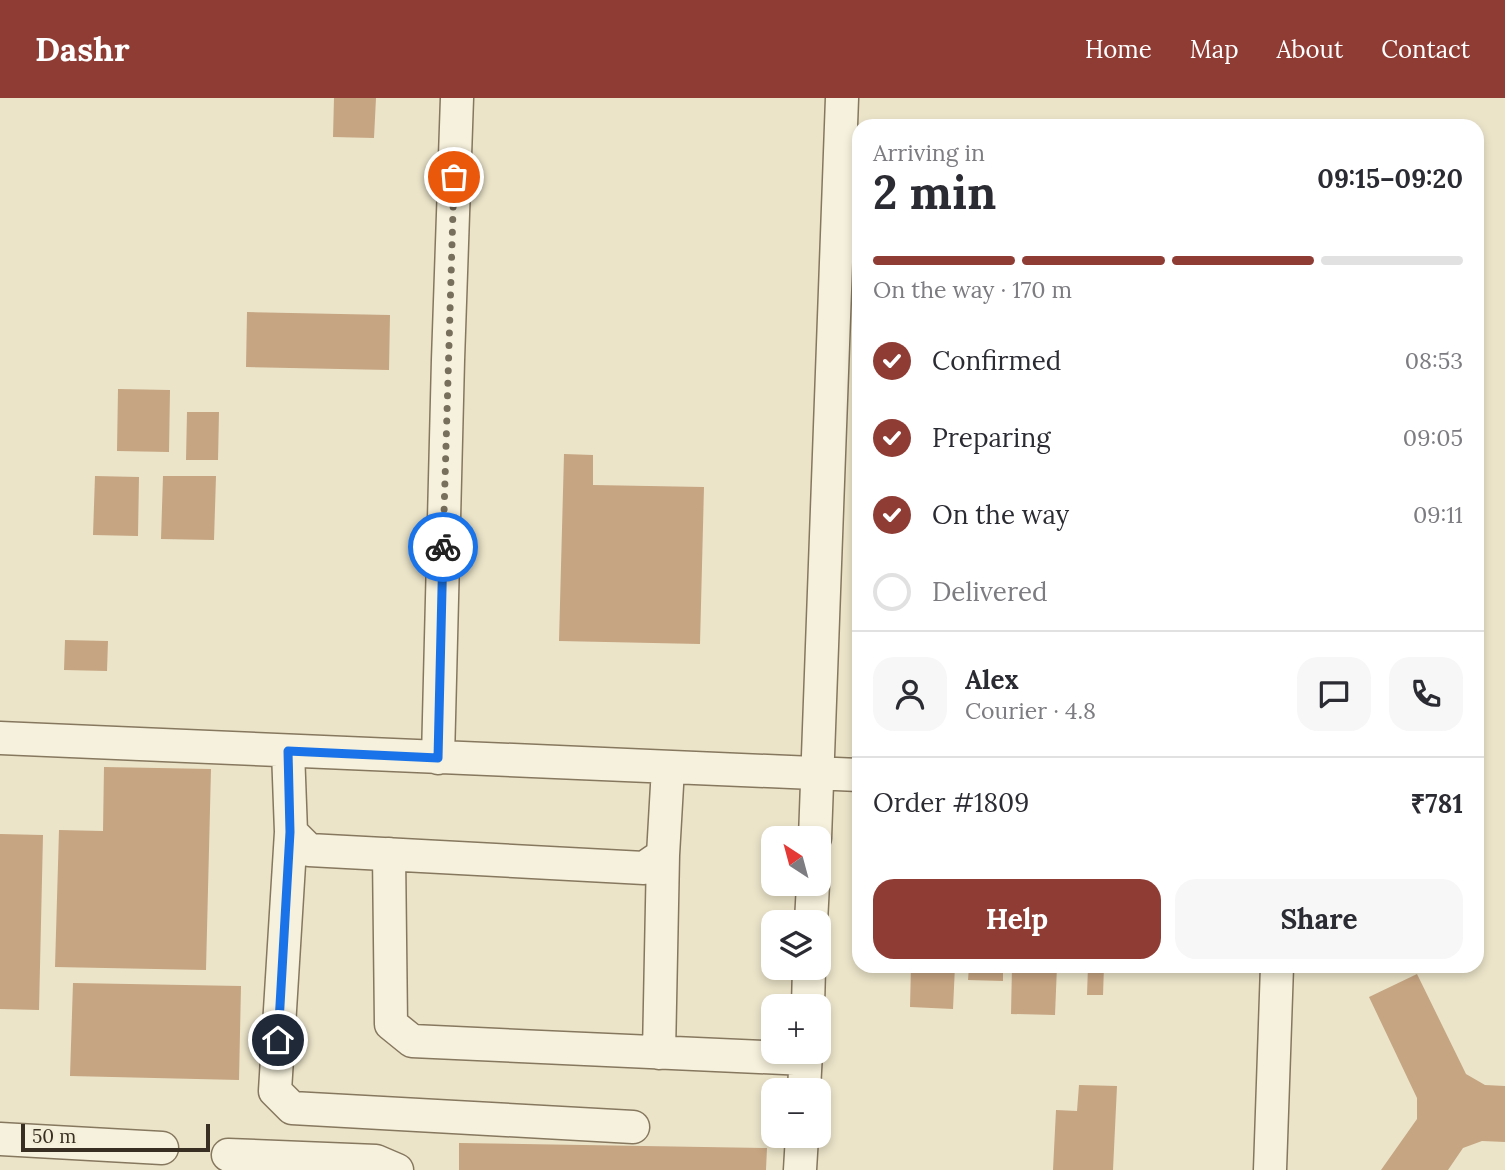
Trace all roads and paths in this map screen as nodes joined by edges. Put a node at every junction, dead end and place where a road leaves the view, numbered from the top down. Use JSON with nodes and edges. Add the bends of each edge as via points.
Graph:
{"nodes":[{"id":1,"x":457,"y":98,"type":"edge"},
{"id":2,"x":842,"y":98,"type":"edge"},
{"id":3,"x":0,"y":738,"type":"edge"},
{"id":4,"x":288,"y":751,"type":"junction"},
{"id":5,"x":438,"y":758,"type":"junction"},
{"id":6,"x":668,"y":768,"type":"junction"},
{"id":7,"x":818,"y":774,"type":"junction"},
{"id":8,"x":852,"y":775,"type":"edge"},
{"id":9,"x":816,"y":826,"type":"edge"},
{"id":10,"x":290,"y":832,"type":"junction"},
{"id":11,"x":389,"y":855,"type":"junction"},
{"id":12,"x":663,"y":855,"type":"junction"},
{"id":13,"x":1277,"y":973,"type":"edge"},
{"id":14,"x":659,"y":1052,"type":"junction"},
{"id":15,"x":805,"y":1067,"type":"edge"},
{"id":16,"x":633,"y":1127,"type":"dead end"},
{"id":17,"x":0,"y":1139,"type":"edge"},
{"id":18,"x":162,"y":1148,"type":"dead end"},
{"id":19,"x":801,"y":1148,"type":"edge"},
{"id":20,"x":228,"y":1155,"type":"dead end"},
{"id":21,"x":397,"y":1170,"type":"edge"},
{"id":22,"x":800,"y":1170,"type":"edge"},
{"id":23,"x":1270,"y":1170,"type":"edge"}],
"edges":[{"from":1,"to":5,"type":"lane"},
{"from":2,"to":7,"type":"lane"},
{"from":3,"to":4,"type":"lane"},
{"from":4,"to":5,"type":"lane"},
{"from":4,"to":10,"type":"lane"},
{"from":5,"to":6,"type":"lane"},
{"from":6,"to":7,"type":"lane"},
{"from":6,"to":12,"type":"lane"},
{"from":7,"to":8,"type":"lane"},
{"from":7,"to":9,"type":"lane"},
{"from":10,"to":11,"type":"lane","via":[[309,850]]},
{"from":10,"to":16,"type":"lane","via":[[275,1091],[292,1108]]},
{"from":11,"to":12,"type":"lane","via":[[644,868]]},
{"from":11,"to":14,"type":"lane","via":[[391,1024],[412,1041]]},
{"from":12,"to":14,"type":"lane"},
{"from":13,"to":23,"type":"lane"},
{"from":14,"to":15,"type":"lane"},
{"from":17,"to":18,"type":"lane"},
{"from":19,"to":22,"type":"lane"},
{"from":20,"to":21,"type":"lane","via":[[376,1161]]}]}
